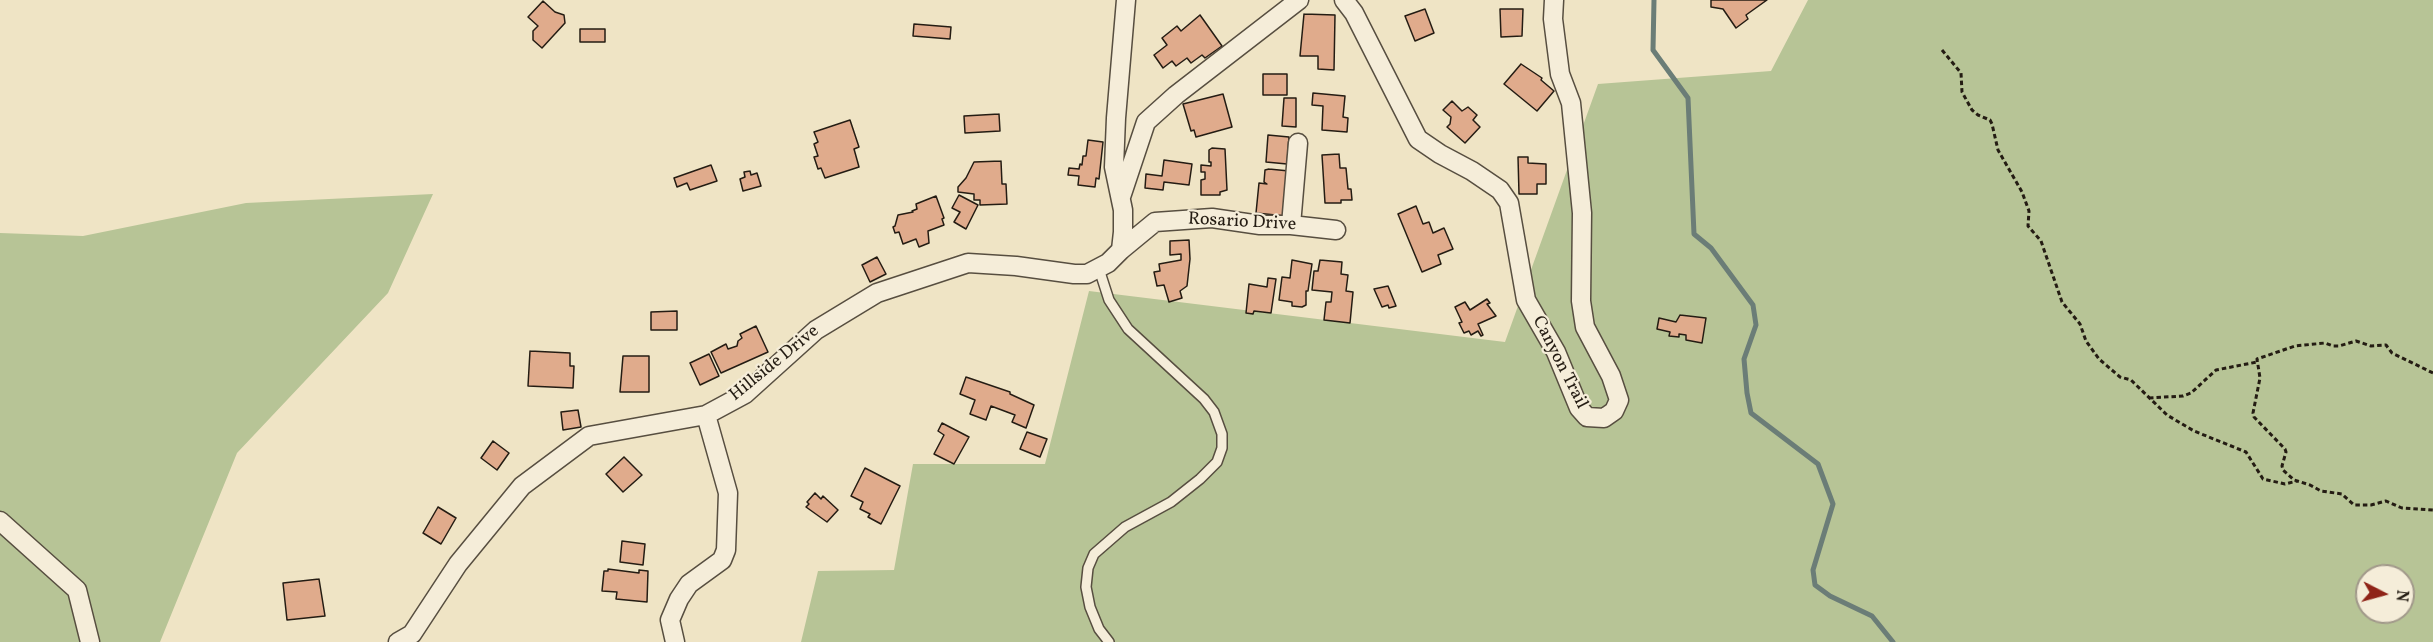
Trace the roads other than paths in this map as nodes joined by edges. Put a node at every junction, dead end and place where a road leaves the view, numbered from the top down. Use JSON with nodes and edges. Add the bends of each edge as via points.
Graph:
{"nodes":[{"id":1,"x":1126,"y":0,"type":"edge"},
{"id":2,"x":1299,"y":0,"type":"edge"},
{"id":3,"x":1344,"y":0,"type":"edge"},
{"id":4,"x":1554,"y":0,"type":"edge"},
{"id":5,"x":1298,"y":143,"type":"dead end"},
{"id":6,"x":1120,"y":199,"type":"junction"},
{"id":7,"x":1291,"y":225,"type":"junction"},
{"id":8,"x":1336,"y":230,"type":"dead end"},
{"id":9,"x":1121,"y":250,"type":"junction"},
{"id":10,"x":1099,"y":269,"type":"junction"},
{"id":11,"x":706,"y":415,"type":"junction"},
{"id":12,"x":0,"y":521,"type":"edge"},
{"id":13,"x":90,"y":642,"type":"edge"},
{"id":14,"x":399,"y":642,"type":"edge"},
{"id":15,"x":675,"y":642,"type":"edge"},
{"id":16,"x":1109,"y":642,"type":"edge"}],
"edges":[{"from":1,"to":6,"type":"street","via":[[1114,167]]},
{"from":2,"to":6,"type":"street","via":[[1146,122]]},
{"from":3,"to":4,"type":"street","name":"Canyon Trail","via":[[1418,139],[1500,190],[1509,203],[1526,300],[1556,352],[1579,408],[1587,417],[1604,417],[1614,411],[1619,400],[1585,327],[1581,301],[1582,213],[1571,103],[1560,74]]},
{"from":5,"to":7,"type":"street"},
{"from":6,"to":9,"type":"street"},
{"from":7,"to":8,"type":"street","name":"Rosario Drive"},
{"from":7,"to":9,"type":"street","name":"Rosario Drive","via":[[1212,218],[1155,222]]},
{"from":9,"to":10,"type":"street"},
{"from":10,"to":11,"type":"street","name":"Hillside Drive","via":[[1074,274],[968,263],[877,293],[816,330],[745,394]]},
{"from":10,"to":16,"type":"lane","via":[[1109,300],[1128,329],[1204,399],[1222,434],[1217,462],[1200,479],[1171,502],[1125,527],[1094,554],[1086,586],[1090,607]]},
{"from":11,"to":14,"type":"street","name":"Hillside Drive","via":[[589,436],[522,486],[458,564],[412,634]]},
{"from":11,"to":15,"type":"street","via":[[728,493],[726,550],[722,560],[689,584],[679,599],[670,620]]},
{"from":12,"to":13,"type":"street","via":[[77,590]]}]}
